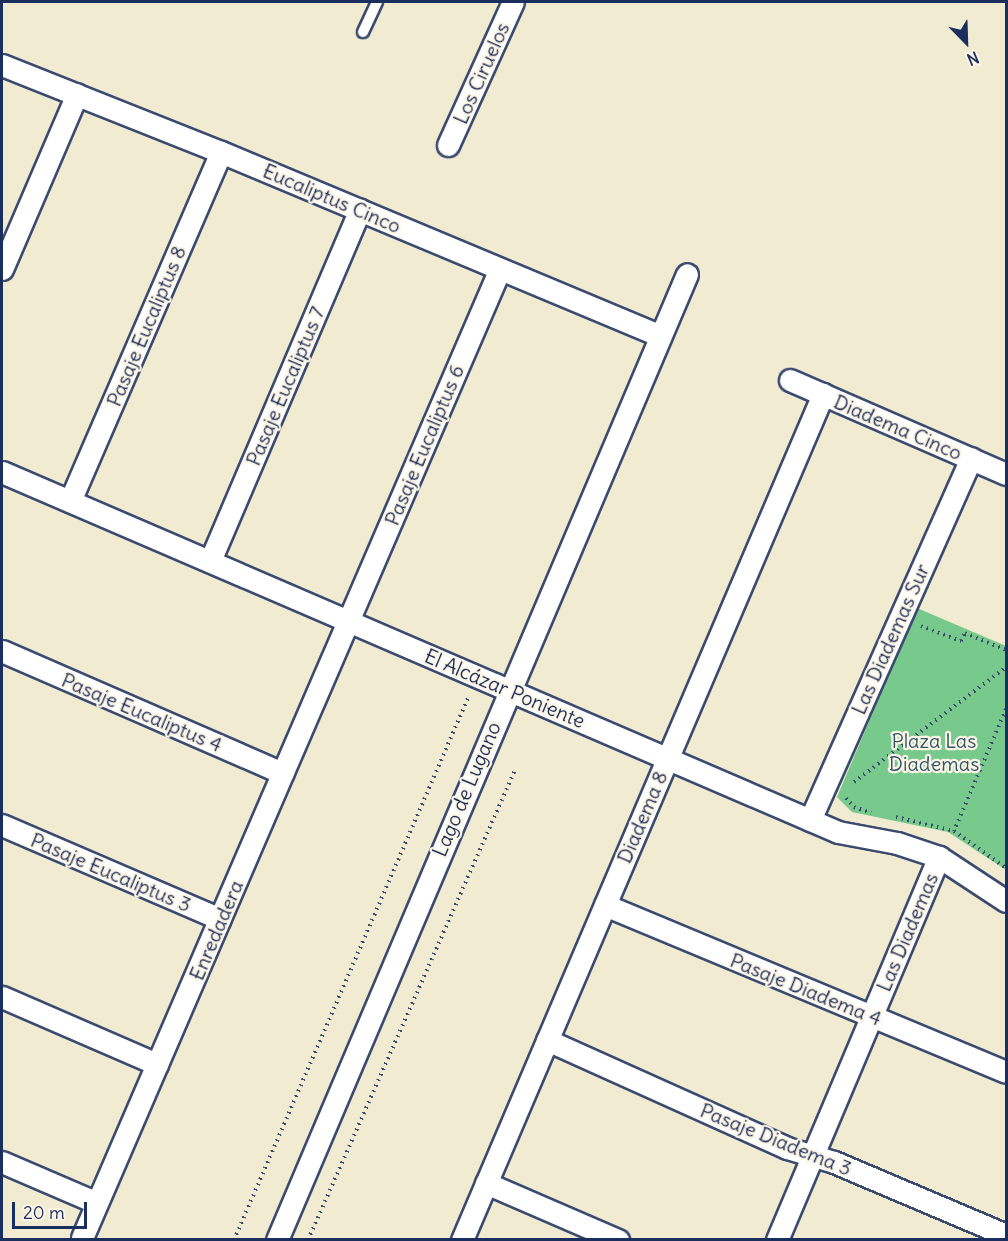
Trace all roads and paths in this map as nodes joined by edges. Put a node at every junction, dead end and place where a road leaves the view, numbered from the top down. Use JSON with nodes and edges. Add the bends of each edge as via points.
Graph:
{"nodes":[{"id":1,"x":377,"y":2,"type":"edge"},
{"id":2,"x":513,"y":2,"type":"edge"},
{"id":3,"x":363,"y":32,"type":"dead end"},
{"id":4,"x":2,"y":65,"type":"edge"},
{"id":5,"x":77,"y":94,"type":"junction"},
{"id":6,"x":448,"y":145,"type":"dead end"},
{"id":7,"x":221,"y":152,"type":"junction"},
{"id":8,"x":360,"y":210,"type":"junction"},
{"id":9,"x":2,"y":269,"type":"edge"},
{"id":10,"x":500,"y":269,"type":"junction"},
{"id":11,"x":687,"y":274,"type":"dead end"},
{"id":12,"x":660,"y":336,"type":"junction"},
{"id":13,"x":790,"y":381,"type":"dead end"},
{"id":14,"x":823,"y":394,"type":"junction"},
{"id":15,"x":971,"y":458,"type":"junction"},
{"id":16,"x":2,"y":472,"type":"edge"},
{"id":17,"x":1006,"y":474,"type":"edge"},
{"id":18,"x":70,"y":501,"type":"junction"},
{"id":19,"x":210,"y":561,"type":"junction"},
{"id":20,"x":349,"y":621,"type":"junction"},
{"id":21,"x":916,"y":624,"type":"dead end"},
{"id":22,"x":1006,"y":650,"type":"edge"},
{"id":23,"x":2,"y":651,"type":"edge"},
{"id":24,"x":1006,"y":667,"type":"edge"},
{"id":25,"x":477,"y":677,"type":"junction"},
{"id":26,"x":508,"y":690,"type":"junction"},
{"id":27,"x":1006,"y":709,"type":"edge"},
{"id":28,"x":667,"y":759,"type":"junction"},
{"id":29,"x":515,"y":770,"type":"dead end"},
{"id":30,"x":283,"y":773,"type":"junction"},
{"id":31,"x":850,"y":777,"type":"dead end"},
{"id":32,"x":845,"y":788,"type":"junction"},
{"id":33,"x":877,"y":814,"type":"dead end"},
{"id":34,"x":885,"y":816,"type":"dead end"},
{"id":35,"x":810,"y":820,"type":"junction"},
{"id":36,"x":2,"y":825,"type":"edge"},
{"id":37,"x":954,"y":831,"type":"junction"},
{"id":38,"x":939,"y":857,"type":"junction"},
{"id":39,"x":1006,"y":868,"type":"edge"},
{"id":40,"x":1006,"y":901,"type":"edge"},
{"id":41,"x":605,"y":905,"type":"junction"},
{"id":42,"x":220,"y":919,"type":"junction"},
{"id":43,"x":2,"y":997,"type":"edge"},
{"id":44,"x":871,"y":1017,"type":"junction"},
{"id":45,"x":547,"y":1040,"type":"junction"},
{"id":46,"x":157,"y":1064,"type":"junction"},
{"id":47,"x":1006,"y":1072,"type":"edge"},
{"id":48,"x":813,"y":1155,"type":"junction"},
{"id":49,"x":2,"y":1162,"type":"edge"},
{"id":50,"x":486,"y":1183,"type":"junction"},
{"id":51,"x":97,"y":1203,"type":"junction"},
{"id":52,"x":1006,"y":1235,"type":"edge"},
{"id":53,"x":82,"y":1238,"type":"dead end"},
{"id":54,"x":234,"y":1239,"type":"edge"},
{"id":55,"x":277,"y":1239,"type":"edge"},
{"id":56,"x":308,"y":1239,"type":"edge"},
{"id":57,"x":462,"y":1239,"type":"edge"},
{"id":58,"x":618,"y":1239,"type":"edge"},
{"id":59,"x":777,"y":1239,"type":"edge"}],
"edges":[{"from":1,"to":3,"type":"lane"},
{"from":2,"to":6,"type":"street","name":"Los Ciruelos"},
{"from":4,"to":5,"type":"street","name":"Eucaliptus Cinco"},
{"from":5,"to":7,"type":"street","name":"Eucaliptus Cinco"},
{"from":5,"to":9,"type":"street"},
{"from":7,"to":8,"type":"street","name":"Eucaliptus Cinco"},
{"from":7,"to":18,"type":"street","name":"Pasaje Eucaliptus 8"},
{"from":8,"to":10,"type":"street","name":"Eucaliptus Cinco"},
{"from":8,"to":19,"type":"street","name":"Pasaje Eucaliptus 7"},
{"from":10,"to":12,"type":"street","name":"Eucaliptus Cinco"},
{"from":10,"to":20,"type":"street","name":"Pasaje Eucaliptus 6"},
{"from":11,"to":12,"type":"street","name":"Lago de Lugano"},
{"from":12,"to":26,"type":"street","name":"Lago de Lugano"},
{"from":13,"to":14,"type":"street","name":"Diadema Cinco"},
{"from":14,"to":15,"type":"street","name":"Diadema Cinco"},
{"from":14,"to":28,"type":"street","name":"Diadema 8"},
{"from":15,"to":17,"type":"street","name":"Diadema Cinco"},
{"from":15,"to":35,"type":"street","name":"Las Diademas Sur"},
{"from":16,"to":18,"type":"street","name":"El Alcázar Poniente"},
{"from":18,"to":19,"type":"street","name":"El Alcázar Poniente"},
{"from":19,"to":20,"type":"street","name":"El Alcázar Poniente"},
{"from":20,"to":25,"type":"street","name":"El Alcázar Poniente"},
{"from":20,"to":30,"type":"street","name":"Enredadera"},
{"from":21,"to":22,"type":"path","via":[[961,641],[965,633]]},
{"from":23,"to":30,"type":"street","name":"Pasaje Eucaliptus 4"},
{"from":24,"to":32,"type":"path"},
{"from":25,"to":26,"type":"street","name":"El Alcázar Poniente"},
{"from":25,"to":54,"type":"path"},
{"from":26,"to":28,"type":"street","name":"El Alcázar Poniente"},
{"from":26,"to":55,"type":"street","name":"Lago de Lugano"},
{"from":27,"to":37,"type":"path"},
{"from":28,"to":35,"type":"street","name":"El Alcázar Poniente"},
{"from":28,"to":41,"type":"street","name":"Diadema 8"},
{"from":29,"to":56,"type":"path"},
{"from":30,"to":42,"type":"street","name":"Enredadera"},
{"from":31,"to":32,"type":"path"},
{"from":32,"to":33,"type":"path","via":[[847,803]]},
{"from":34,"to":37,"type":"path"},
{"from":35,"to":38,"type":"street","name":"El Alcázar Poniente","via":[[838,832],[897,843]]},
{"from":36,"to":42,"type":"street","name":"Pasaje Eucaliptus 3"},
{"from":37,"to":39,"type":"path"},
{"from":38,"to":40,"type":"street","name":"El Alcázar Poniente"},
{"from":38,"to":44,"type":"street","name":"Las Diademas"},
{"from":41,"to":44,"type":"street","name":"Pasaje Diadema 4"},
{"from":41,"to":45,"type":"street","name":"Diadema 8"},
{"from":42,"to":46,"type":"street","name":"Enredadera"},
{"from":43,"to":46,"type":"street"},
{"from":44,"to":47,"type":"street","name":"Pasaje Diadema 4"},
{"from":44,"to":48,"type":"street","name":"Las Diademas"},
{"from":45,"to":48,"type":"street","name":"Pasaje Diadema 3","via":[[787,1148]]},
{"from":45,"to":50,"type":"street","name":"Diadema 8"},
{"from":46,"to":51,"type":"street","name":"Enredadera"},
{"from":48,"to":52,"type":"street","name":"Pasaje Diadema 3"},
{"from":48,"to":59,"type":"street","name":"Las Diademas"},
{"from":49,"to":51,"type":"street"},
{"from":50,"to":57,"type":"street","name":"Diadema 8"},
{"from":50,"to":58,"type":"street"},
{"from":51,"to":53,"type":"street","name":"Enredadera"}]}
